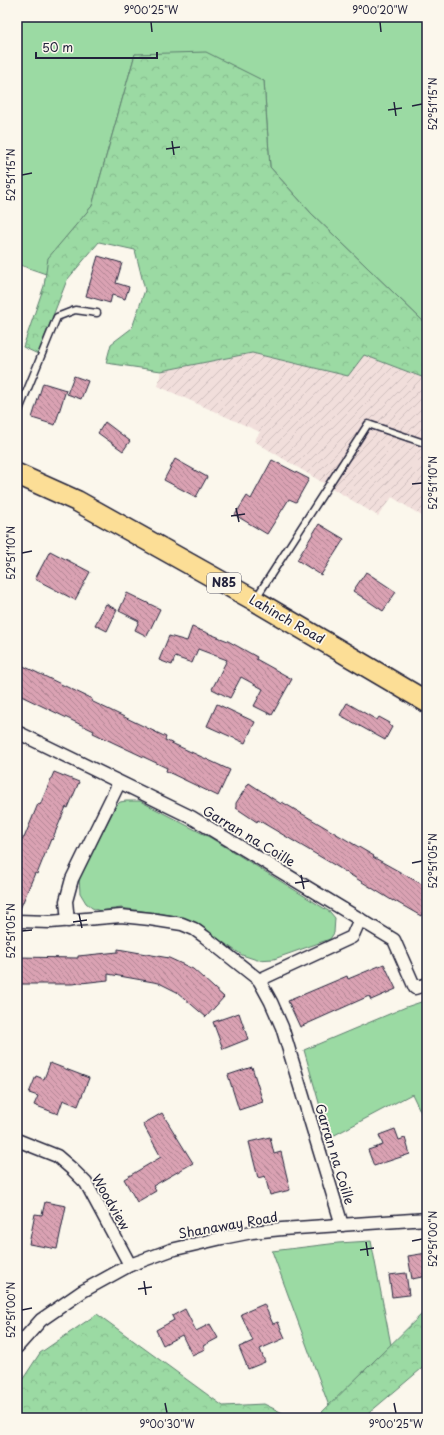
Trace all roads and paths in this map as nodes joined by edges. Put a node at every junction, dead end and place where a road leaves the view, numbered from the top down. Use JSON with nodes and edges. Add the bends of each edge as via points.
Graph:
{"nodes":[{"id":1,"x":97,"y":313,"type":"dead end"},
{"id":2,"x":17,"y":415,"type":"edge"},
{"id":3,"x":427,"y":444,"type":"edge"},
{"id":4,"x":17,"y":474,"type":"edge"},
{"id":5,"x":254,"y":600,"type":"junction"},
{"id":6,"x":427,"y":702,"type":"edge"},
{"id":7,"x":17,"y":732,"type":"edge"},
{"id":8,"x":119,"y":783,"type":"junction"},
{"id":9,"x":360,"y":919,"type":"junction"},
{"id":10,"x":17,"y":921,"type":"edge"},
{"id":11,"x":68,"y":921,"type":"junction"},
{"id":12,"x":259,"y":980,"type":"junction"},
{"id":13,"x":427,"y":984,"type":"edge"},
{"id":14,"x":17,"y":1140,"type":"edge"},
{"id":15,"x":427,"y":1219,"type":"edge"},
{"id":16,"x":342,"y":1225,"type":"junction"},
{"id":17,"x":130,"y":1265,"type":"junction"},
{"id":18,"x":17,"y":1347,"type":"edge"}],
"edges":[{"from":1,"to":2,"type":"lane","via":[[75,310],[58,317]]},
{"from":3,"to":5,"type":"lane","via":[[368,424]]},
{"from":4,"to":5,"type":"main road","name":"Lahinch Road","number":"N85","via":[[77,501]]},
{"from":5,"to":6,"type":"main road","name":"Lahinch Road","number":"N85"},
{"from":7,"to":8,"type":"street","name":"Garran na Coille"},
{"from":8,"to":9,"type":"street","name":"Garran na Coille","via":[[191,817]]},
{"from":8,"to":11,"type":"street","via":[[72,879],[66,901]]},
{"from":9,"to":12,"type":"street","via":[[352,937]]},
{"from":9,"to":13,"type":"street","name":"Garran na Coille","via":[[394,940],[415,988]]},
{"from":10,"to":11,"type":"street","name":"Garran na Coille"},
{"from":11,"to":12,"type":"street","name":"Garran na Coille","via":[[121,916],[182,924],[210,940]]},
{"from":12,"to":16,"type":"street","name":"Garran na Coille","via":[[272,1002],[282,1027]]},
{"from":14,"to":17,"type":"street","name":"Woodview","via":[[57,1156],[86,1184]]},
{"from":15,"to":16,"type":"street","name":"Shanaway Road"},
{"from":16,"to":17,"type":"street","name":"Shanaway Road","via":[[282,1229],[222,1238],[171,1250]]},
{"from":17,"to":18,"type":"street","name":"Shanaway Road","via":[[83,1291],[41,1320]]}]}
